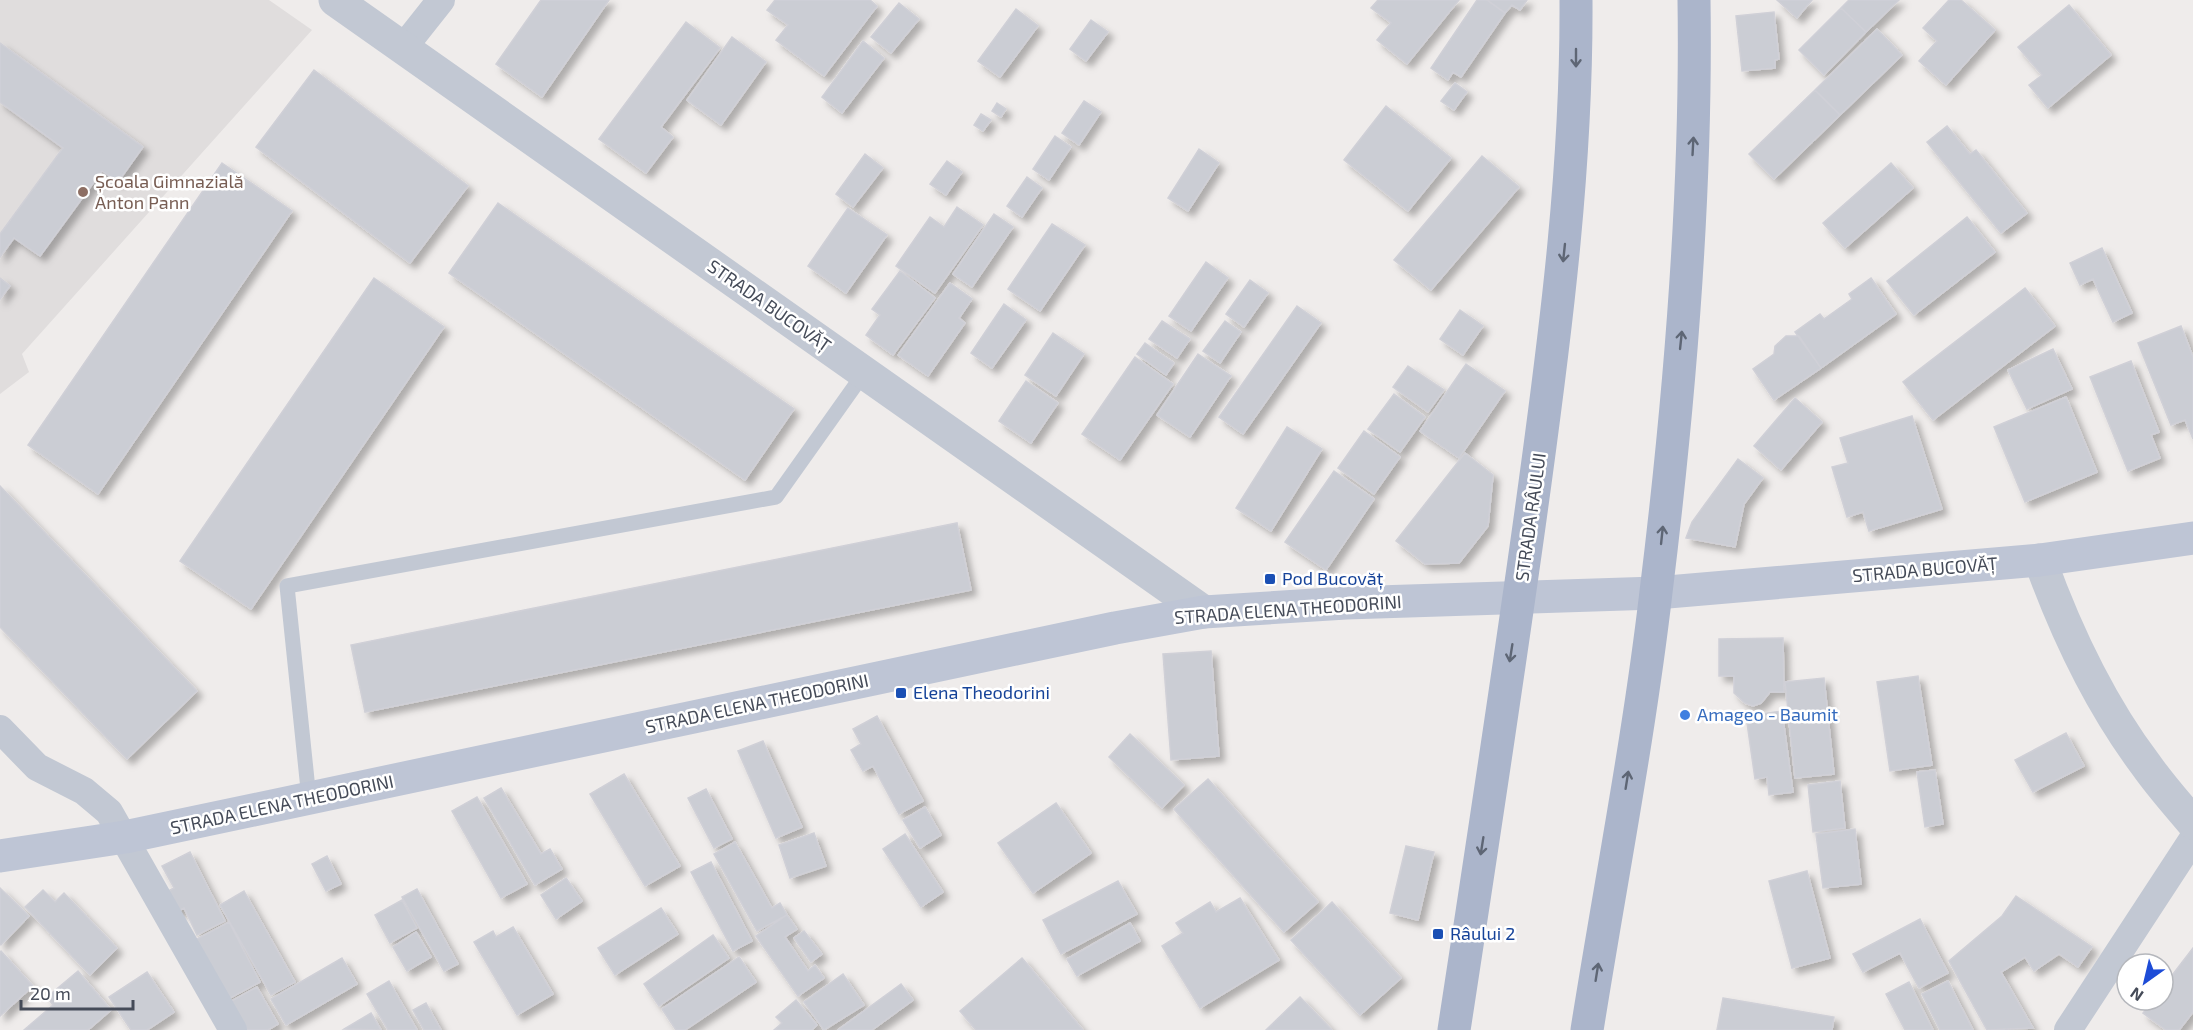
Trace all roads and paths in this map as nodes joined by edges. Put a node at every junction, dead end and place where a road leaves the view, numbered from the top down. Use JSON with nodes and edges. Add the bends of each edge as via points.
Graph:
{"nodes":[{"id":1,"x":335,"y":0,"type":"edge"},
{"id":2,"x":441,"y":0,"type":"edge"},
{"id":3,"x":1576,"y":0,"type":"edge"},
{"id":4,"x":1694,"y":0,"type":"edge"},
{"id":5,"x":403,"y":48,"type":"junction"},
{"id":6,"x":864,"y":373,"type":"junction"},
{"id":7,"x":2193,"y":538,"type":"edge"},
{"id":8,"x":2040,"y":560,"type":"junction"},
{"id":9,"x":1656,"y":593,"type":"junction"},
{"id":10,"x":1520,"y":595,"type":"junction"},
{"id":11,"x":1204,"y":612,"type":"junction"},
{"id":12,"x":0,"y":729,"type":"edge"},
{"id":13,"x":309,"y":799,"type":"junction"},
{"id":14,"x":2193,"y":823,"type":"edge"},
{"id":15,"x":125,"y":837,"type":"junction"},
{"id":16,"x":2193,"y":839,"type":"edge"},
{"id":17,"x":0,"y":856,"type":"edge"},
{"id":18,"x":233,"y":1030,"type":"edge"},
{"id":19,"x":1454,"y":1030,"type":"edge"},
{"id":20,"x":1587,"y":1030,"type":"edge"},
{"id":21,"x":2068,"y":1030,"type":"edge"}],
"edges":[{"from":1,"to":5,"type":"street","name":"STRADA BUCOVĂȚ"},
{"from":2,"to":5,"type":"street"},
{"from":3,"to":10,"type":"main road","name":"STRADA RÂULUI","one_way":true,"via":[[1569,200],[1557,322]]},
{"from":9,"to":4,"type":"main road","one_way":true,"via":[[1683,323],[1695,97]]},
{"from":5,"to":6,"type":"street","name":"STRADA BUCOVĂȚ"},
{"from":6,"to":11,"type":"street","name":"STRADA BUCOVĂȚ"},
{"from":6,"to":13,"type":"lane","via":[[776,497],[287,586]]},
{"from":7,"to":8,"type":"main road","name":"STRADA BUCOVĂȚ"},
{"from":8,"to":9,"type":"main road","name":"STRADA BUCOVĂȚ"},
{"from":8,"to":14,"type":"street","via":[[2058,609],[2098,691],[2145,765]]},
{"from":9,"to":10,"type":"main road","name":"STRADA BUCOVĂȚ"},
{"from":20,"to":9,"type":"main road","one_way":true},
{"from":10,"to":11,"type":"main road","name":"STRADA ELENA THEODORINI"},
{"from":10,"to":19,"type":"main road","name":"STRADA RÂULUI","one_way":true},
{"from":11,"to":13,"type":"main road","name":"STRADA ELENA THEODORINI"},
{"from":12,"to":15,"type":"street","via":[[37,767],[99,802]]},
{"from":13,"to":15,"type":"main road","name":"STRADA ELENA THEODORINI"},
{"from":15,"to":17,"type":"main road","name":"STRADA ELENA THEODORINI"},
{"from":15,"to":18,"type":"street"},
{"from":16,"to":21,"type":"street"}]}
